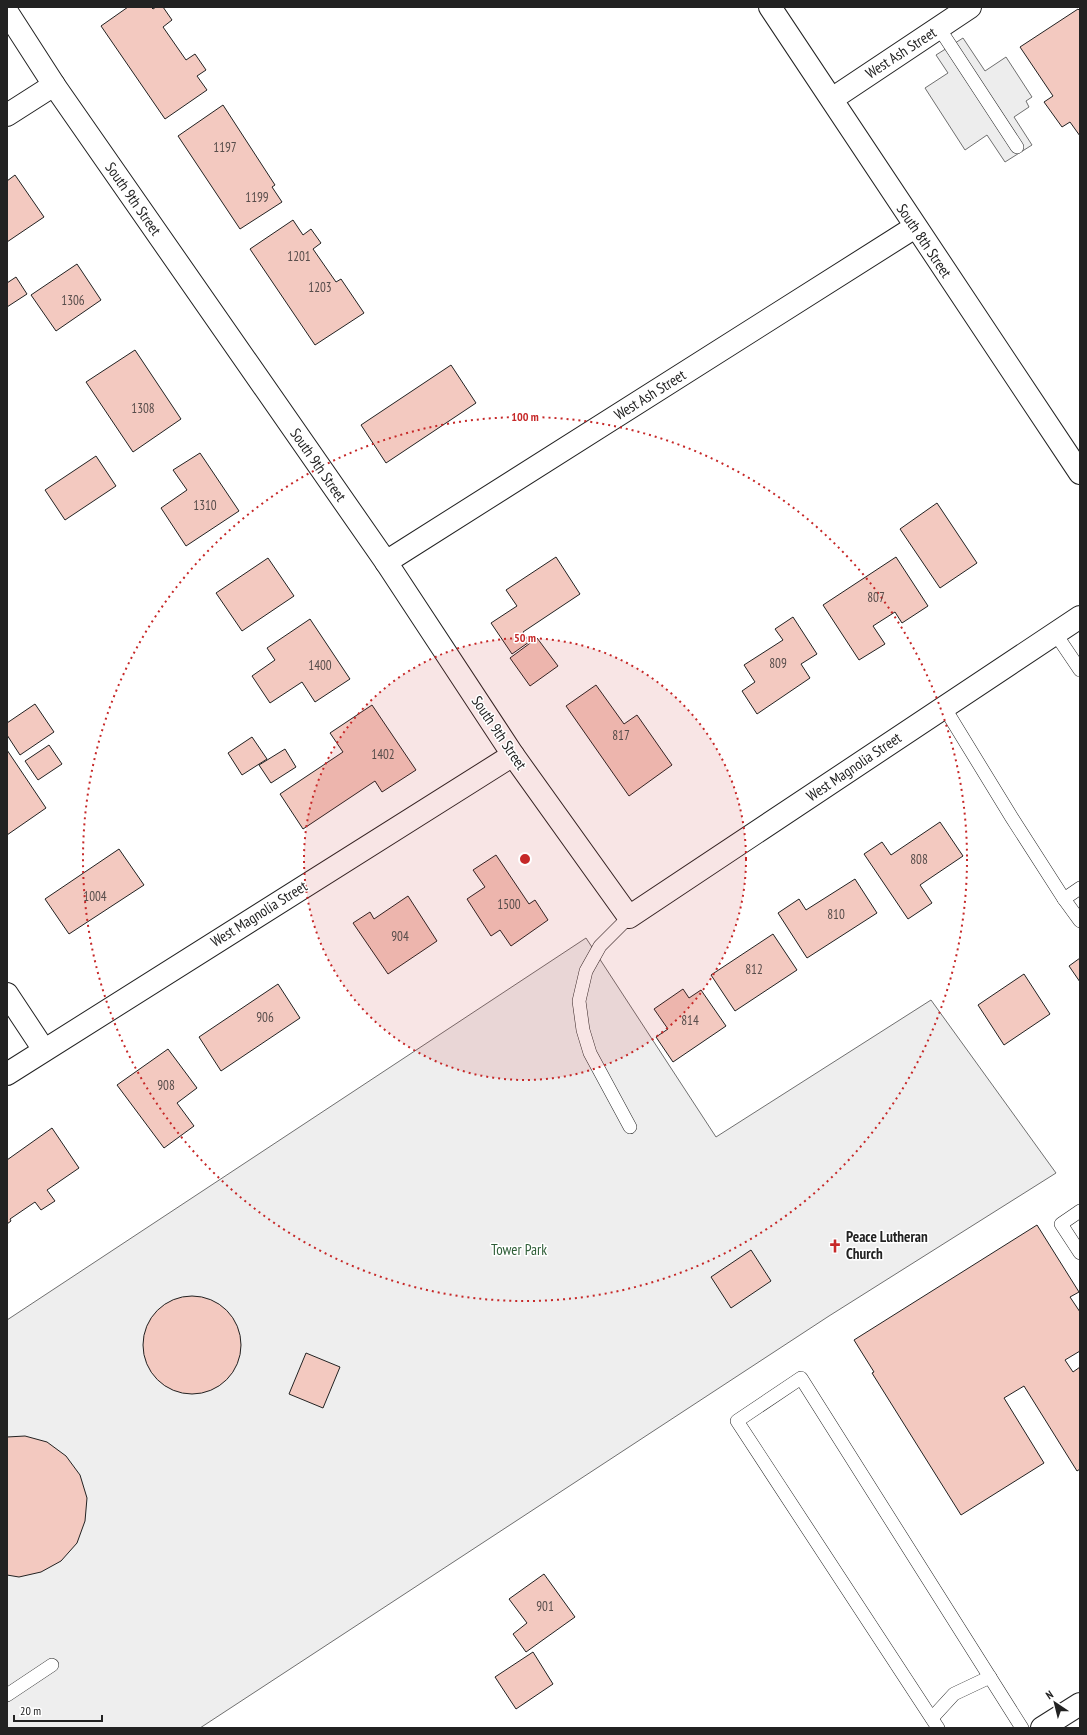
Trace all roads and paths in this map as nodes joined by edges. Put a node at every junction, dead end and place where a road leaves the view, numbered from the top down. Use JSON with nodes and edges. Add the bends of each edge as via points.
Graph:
{"nodes":[{"id":1,"x":770,"y":7,"type":"edge"},
{"id":2,"x":970,"y":7,"type":"edge"},
{"id":3,"x":7,"y":12,"type":"edge"},
{"id":4,"x":939,"y":28,"type":"junction"},
{"id":5,"x":54,"y":85,"type":"junction"},
{"id":6,"x":832,"y":99,"type":"junction"},
{"id":7,"x":7,"y":115,"type":"edge"},
{"id":8,"x":1018,"y":148,"type":"dead end"},
{"id":9,"x":915,"y":227,"type":"junction"},
{"id":10,"x":1080,"y":473,"type":"edge"},
{"id":11,"x":386,"y":562,"type":"junction"},
{"id":12,"x":1080,"y":617,"type":"edge"},
{"id":13,"x":1055,"y":633,"type":"junction"},
{"id":14,"x":1080,"y":670,"type":"edge"},
{"id":15,"x":944,"y":708,"type":"junction"},
{"id":16,"x":513,"y":755,"type":"junction"},
{"id":17,"x":1080,"y":888,"type":"edge"},
{"id":18,"x":1064,"y":899,"type":"junction"},
{"id":19,"x":629,"y":917,"type":"junction"},
{"id":20,"x":1080,"y":921,"type":"edge"},
{"id":21,"x":7,"y":994,"type":"edge"},
{"id":22,"x":44,"y":1050,"type":"junction"},
{"id":23,"x":7,"y":1074,"type":"edge"},
{"id":24,"x":630,"y":1127,"type":"dead end"},
{"id":25,"x":1080,"y":1211,"type":"edge"},
{"id":26,"x":1080,"y":1253,"type":"edge"},
{"id":27,"x":52,"y":1665,"type":"dead end"},
{"id":28,"x":990,"y":1677,"type":"junction"},
{"id":29,"x":7,"y":1695,"type":"edge"},
{"id":30,"x":1080,"y":1704,"type":"edge"},
{"id":31,"x":935,"y":1723,"type":"edge"},
{"id":32,"x":1022,"y":1728,"type":"edge"},
{"id":33,"x":1042,"y":1728,"type":"edge"}],
"edges":[{"from":1,"to":6,"type":"street","name":"South 8th Street"},
{"from":2,"to":4,"type":"street","name":"West Ash Street"},
{"from":3,"to":5,"type":"street","name":"South 9th Street"},
{"from":4,"to":6,"type":"street","name":"West Ash Street"},
{"from":4,"to":8,"type":"lane"},
{"from":5,"to":7,"type":"street"},
{"from":5,"to":11,"type":"street","name":"South 9th Street"},
{"from":6,"to":9,"type":"street","name":"South 8th Street"},
{"from":9,"to":10,"type":"street","name":"South 8th Street"},
{"from":9,"to":11,"type":"street","name":"West Ash Street"},
{"from":11,"to":16,"type":"street","name":"South 9th Street"},
{"from":12,"to":13,"type":"street","name":"West Magnolia Street"},
{"from":13,"to":14,"type":"lane"},
{"from":13,"to":15,"type":"street","name":"West Magnolia Street"},
{"from":15,"to":18,"type":"lane"},
{"from":15,"to":19,"type":"street","name":"West Magnolia Street"},
{"from":16,"to":19,"type":"street","name":"South 9th Street"},
{"from":16,"to":22,"type":"street","name":"West Magnolia Street"},
{"from":17,"to":18,"type":"lane"},
{"from":18,"to":20,"type":"lane"},
{"from":19,"to":24,"type":"lane","via":[[600,946],[586,971],[579,1001],[583,1030],[590,1053]]},
{"from":21,"to":22,"type":"street"},
{"from":22,"to":23,"type":"street","name":"West Magnolia Street"},
{"from":25,"to":26,"type":"lane","via":[[1061,1224]]},
{"from":27,"to":29,"type":"lane"},
{"from":28,"to":31,"type":"lane","via":[[954,1694]]},
{"from":28,"to":31,"type":"lane","via":[[801,1378],[737,1421]]},
{"from":28,"to":32,"type":"lane"},
{"from":30,"to":33,"type":"street"}]}
